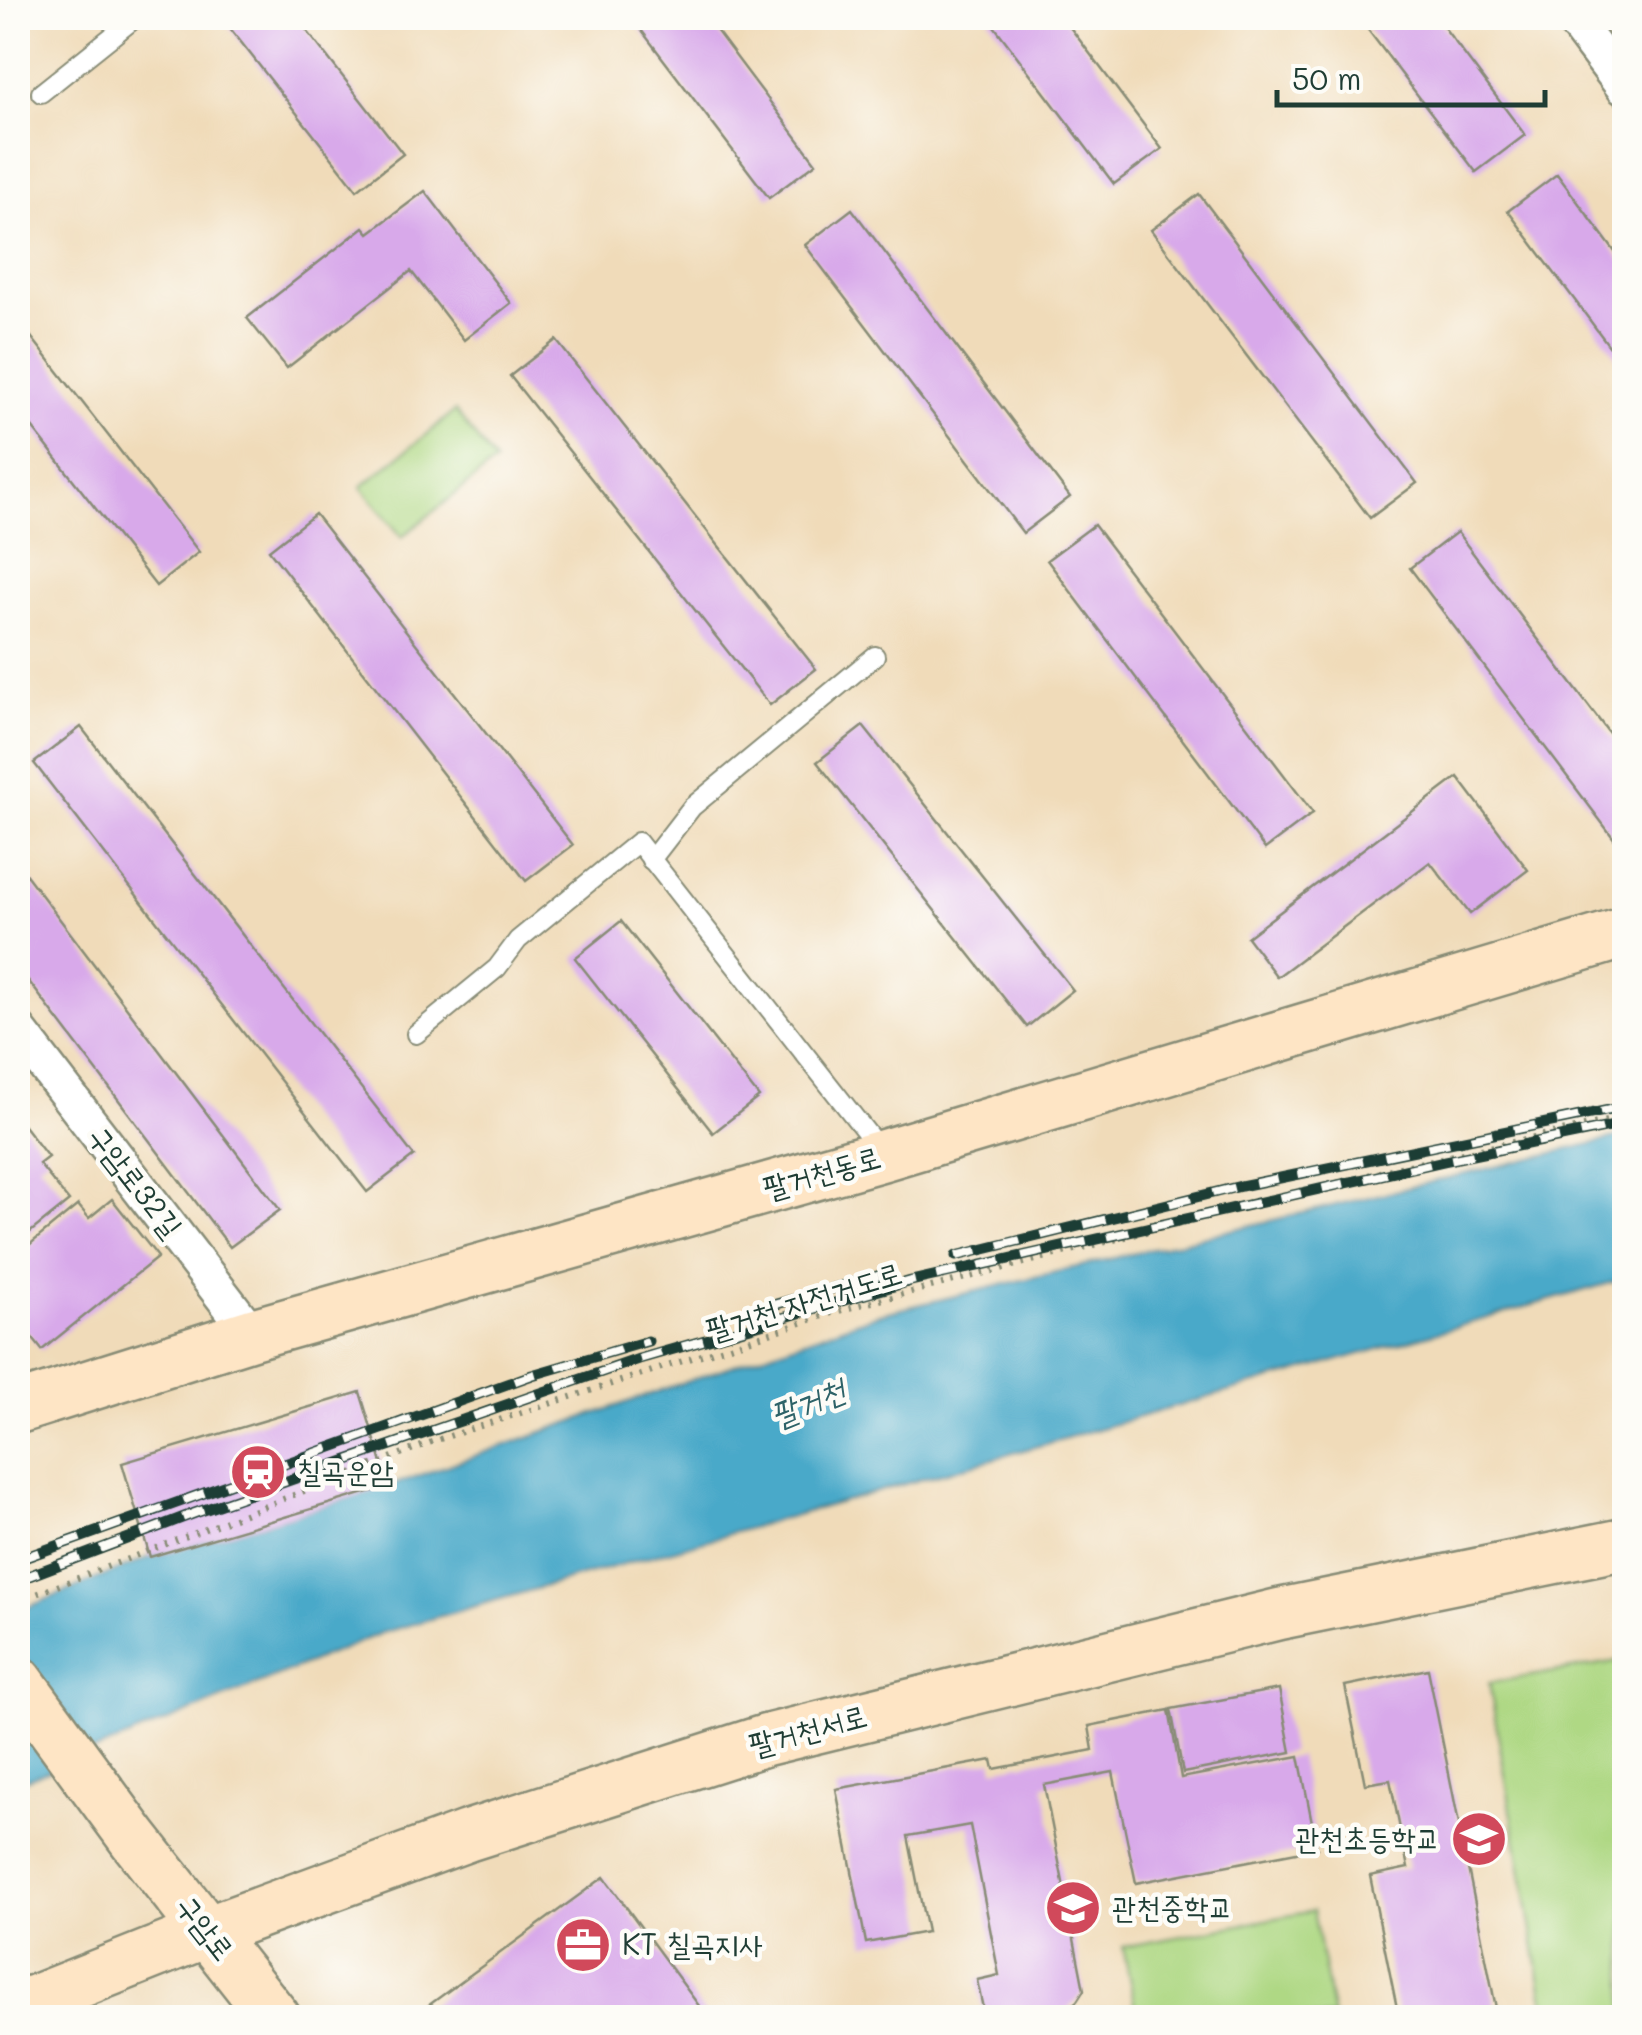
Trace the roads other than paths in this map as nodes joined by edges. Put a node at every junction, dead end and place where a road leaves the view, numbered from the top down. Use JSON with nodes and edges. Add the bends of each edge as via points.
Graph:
{"nodes":[{"id":1,"x":135,"y":18,"type":"edge"},
{"id":2,"x":1572,"y":18,"type":"edge"},
{"id":3,"x":1624,"y":87,"type":"edge"},
{"id":4,"x":41,"y":94,"type":"dead end"},
{"id":5,"x":875,"y":656,"type":"dead end"},
{"id":6,"x":651,"y":860,"type":"junction"},
{"id":7,"x":1624,"y":933,"type":"edge"},
{"id":8,"x":416,"y":1034,"type":"dead end"},
{"id":9,"x":22,"y":1045,"type":"edge"},
{"id":10,"x":884,"y":1155,"type":"junction"},
{"id":11,"x":252,"y":1334,"type":"junction"},
{"id":12,"x":18,"y":1408,"type":"edge"},
{"id":13,"x":1624,"y":1544,"type":"edge"},
{"id":14,"x":18,"y":1681,"type":"edge"},
{"id":15,"x":209,"y":1931,"type":"junction"},
{"id":16,"x":18,"y":2007,"type":"edge"},
{"id":17,"x":275,"y":2018,"type":"edge"}],
"edges":[{"from":1,"to":4,"type":"lane"},
{"from":2,"to":3,"type":"street"},
{"from":5,"to":6,"type":"lane","via":[[692,807]]},
{"from":6,"to":8,"type":"lane","via":[[638,842]]},
{"from":6,"to":10,"type":"lane"},
{"from":7,"to":10,"type":"main road","name":"팔거천동로"},
{"from":9,"to":11,"type":"street","name":"구암로32길"},
{"from":10,"to":11,"type":"main road","name":"팔거천동로"},
{"from":11,"to":12,"type":"main road","name":"팔거천동로"},
{"from":13,"to":15,"type":"main road","name":"팔거천서로","via":[[1279,1614],[766,1740],[467,1836]]},
{"from":14,"to":15,"type":"main road","name":"구암로"},
{"from":15,"to":16,"type":"main road","name":"팔거천서로"},
{"from":15,"to":17,"type":"main road","name":"구암로"}]}
